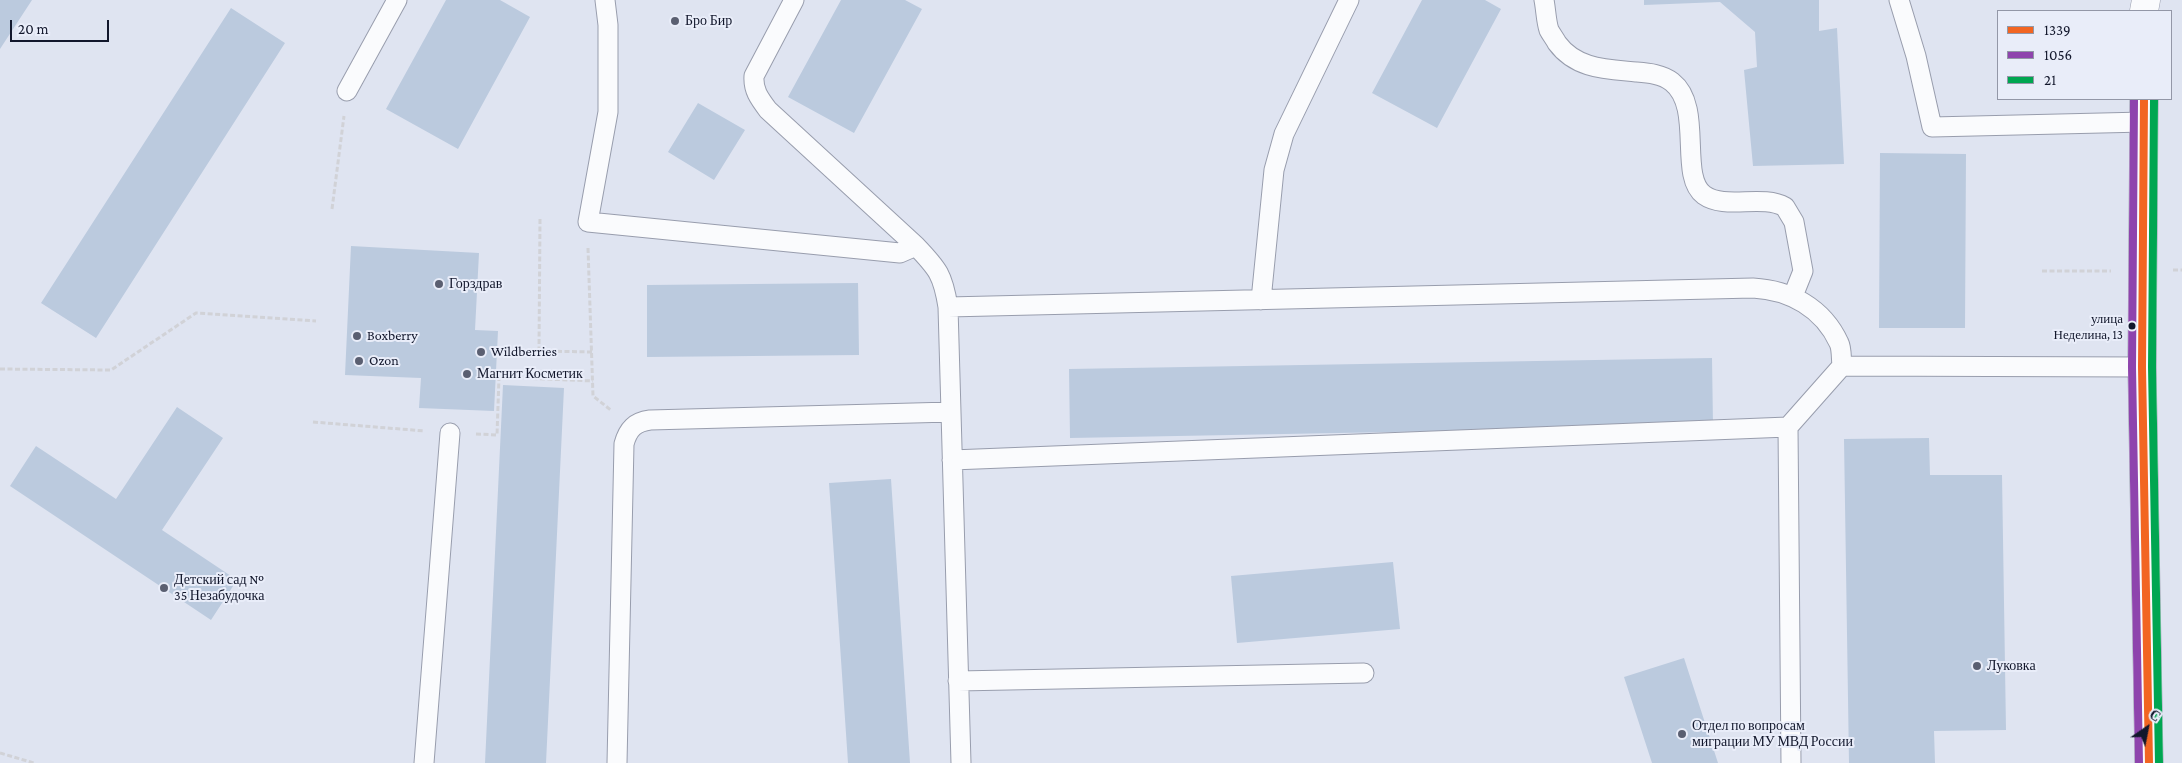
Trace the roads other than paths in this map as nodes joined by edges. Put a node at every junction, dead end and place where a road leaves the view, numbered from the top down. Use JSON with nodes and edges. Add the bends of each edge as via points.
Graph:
{"nodes":[{"id":1,"x":397,"y":0,"type":"edge"},
{"id":2,"x":605,"y":0,"type":"edge"},
{"id":3,"x":794,"y":0,"type":"edge"},
{"id":4,"x":1349,"y":0,"type":"edge"},
{"id":5,"x":1544,"y":0,"type":"edge"},
{"id":6,"x":1899,"y":0,"type":"edge"},
{"id":7,"x":347,"y":91,"type":"road end"},
{"id":8,"x":2144,"y":110,"type":"edge"},
{"id":9,"x":916,"y":246,"type":"junction"},
{"id":10,"x":1793,"y":296,"type":"junction"},
{"id":11,"x":1261,"y":300,"type":"junction"},
{"id":12,"x":948,"y":307,"type":"junction"},
{"id":13,"x":1842,"y":366,"type":"junction"},
{"id":14,"x":2142,"y":367,"type":"junction"},
{"id":15,"x":951,"y":412,"type":"junction"},
{"id":16,"x":1788,"y":427,"type":"junction"},
{"id":17,"x":450,"y":432,"type":"road end"},
{"id":18,"x":952,"y":460,"type":"junction"},
{"id":19,"x":1364,"y":673,"type":"dead end"},
{"id":20,"x":958,"y":681,"type":"junction"},
{"id":21,"x":424,"y":763,"type":"edge"},
{"id":22,"x":617,"y":763,"type":"edge"},
{"id":23,"x":960,"y":763,"type":"edge"},
{"id":24,"x":1791,"y":763,"type":"edge"},
{"id":25,"x":2149,"y":763,"type":"edge"}],
"edges":[{"from":1,"to":7,"type":"lane"},
{"from":2,"to":9,"type":"lane","via":[[608,112],[588,222],[900,253]]},
{"from":3,"to":9,"type":"lane","via":[[758,65],[753,86],[768,110]]},
{"from":4,"to":11,"type":"lane","via":[[1284,134],[1274,170]]},
{"from":5,"to":10,"type":"lane","via":[[1549,32],[1562,50],[1580,63],[1662,76],[1673,83],[1688,107],[1694,178],[1702,194],[1710,199],[1770,202],[1785,207],[1794,222],[1803,271]]},
{"from":6,"to":8,"type":"lane","via":[[1932,127]]},
{"from":8,"to":14,"type":"street"},
{"from":9,"to":12,"type":"lane","via":[[937,268],[944,283]]},
{"from":10,"to":11,"type":"lane","via":[[1772,289],[1754,288]]},
{"from":10,"to":13,"type":"lane","via":[[1814,310],[1828,326],[1840,344]]},
{"from":11,"to":12,"type":"lane"},
{"from":12,"to":15,"type":"lane"},
{"from":13,"to":14,"type":"lane"},
{"from":13,"to":16,"type":"lane"},
{"from":14,"to":25,"type":"street"},
{"from":15,"to":18,"type":"lane"},
{"from":15,"to":22,"type":"lane","via":[[650,420],[640,421],[632,427],[624,444]]},
{"from":16,"to":18,"type":"lane"},
{"from":16,"to":24,"type":"lane"},
{"from":17,"to":21,"type":"lane"},
{"from":18,"to":20,"type":"lane"},
{"from":19,"to":20,"type":"lane"},
{"from":20,"to":23,"type":"lane"}]}
